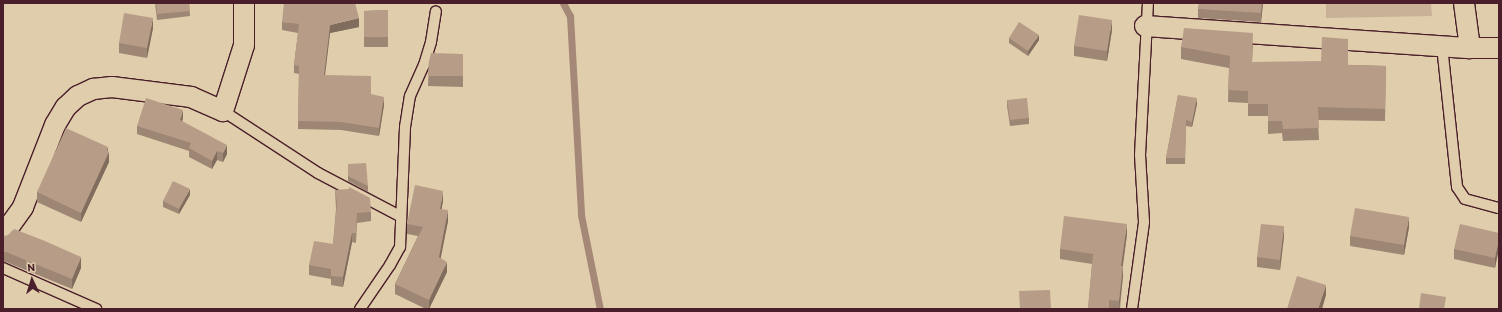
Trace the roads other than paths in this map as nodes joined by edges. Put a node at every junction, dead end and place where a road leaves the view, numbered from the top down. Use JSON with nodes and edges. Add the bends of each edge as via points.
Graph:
{"nodes":[{"id":1,"x":244,"y":3,"type":"edge"},
{"id":2,"x":1148,"y":3,"type":"edge"},
{"id":3,"x":1464,"y":3,"type":"edge"},
{"id":4,"x":436,"y":11,"type":"dead end"},
{"id":5,"x":1145,"y":26,"type":"junction"},
{"id":6,"x":1442,"y":46,"type":"junction"},
{"id":7,"x":1470,"y":48,"type":"junction"},
{"id":8,"x":1499,"y":48,"type":"edge"},
{"id":9,"x":224,"y":111,"type":"junction"},
{"id":10,"x":1499,"y":208,"type":"edge"},
{"id":11,"x":400,"y":216,"type":"junction"},
{"id":12,"x":3,"y":235,"type":"edge"},
{"id":13,"x":3,"y":268,"type":"edge"},
{"id":14,"x":96,"y":309,"type":"edge"},
{"id":15,"x":360,"y":309,"type":"edge"},
{"id":16,"x":1132,"y":309,"type":"edge"}],
"edges":[{"from":1,"to":9,"type":"street","via":[[244,45]]},
{"from":2,"to":5,"type":"lane"},
{"from":3,"to":7,"type":"street"},
{"from":4,"to":11,"type":"lane","via":[[424,65],[410,96]]},
{"from":5,"to":6,"type":"street"},
{"from":5,"to":16,"type":"lane","via":[[1140,155],[1144,222]]},
{"from":6,"to":7,"type":"street"},
{"from":6,"to":10,"type":"lane","via":[[1457,187],[1465,199]]},
{"from":7,"to":8,"type":"street"},
{"from":9,"to":11,"type":"lane","via":[[318,173]]},
{"from":9,"to":12,"type":"street","via":[[191,97],[112,87],[93,89],[78,96],[66,107],[55,126],[23,207]]},
{"from":11,"to":15,"type":"lane","via":[[400,247]]},
{"from":13,"to":14,"type":"lane"}]}
